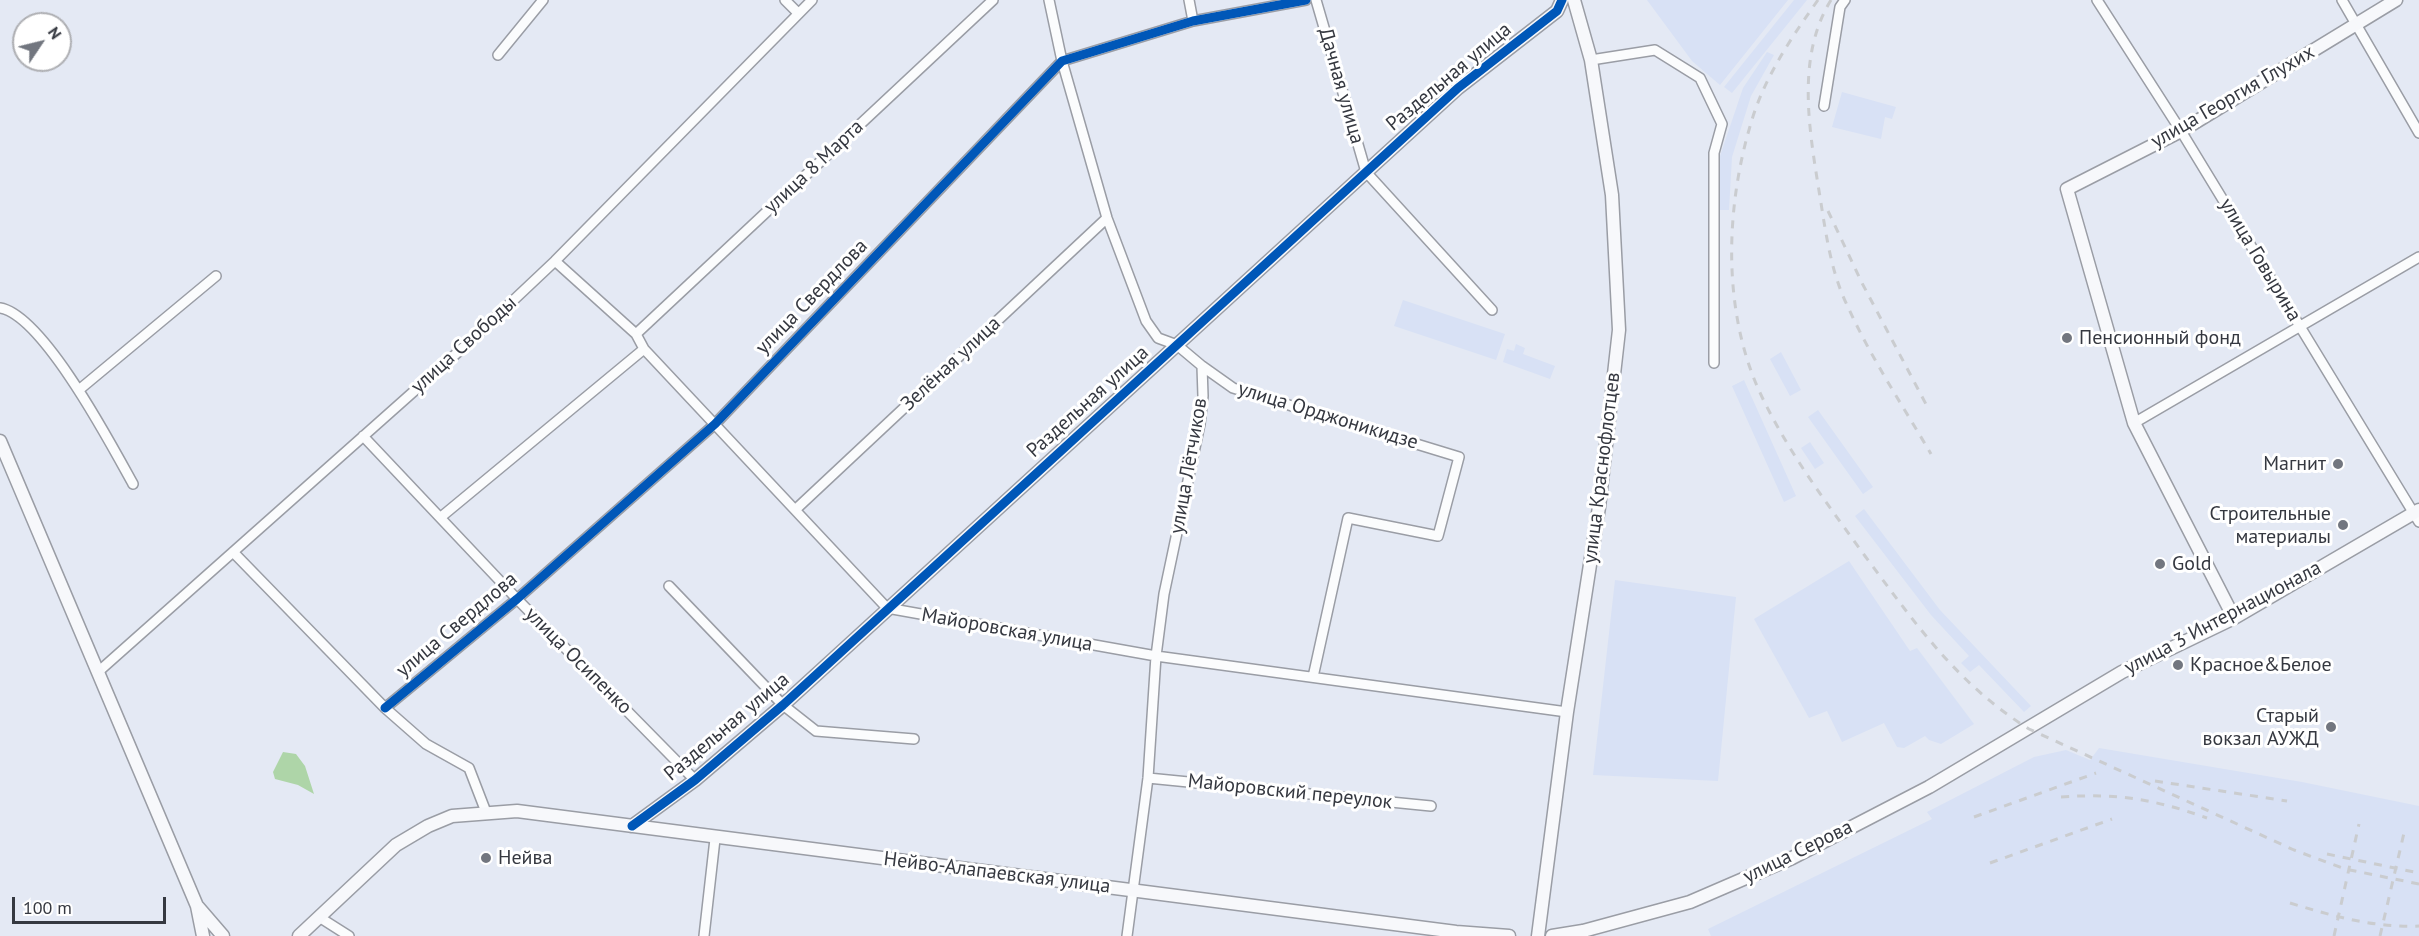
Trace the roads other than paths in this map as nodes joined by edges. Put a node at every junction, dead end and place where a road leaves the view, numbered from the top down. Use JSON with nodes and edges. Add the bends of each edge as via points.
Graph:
{"nodes":[{"id":1,"x":543,"y":0,"type":"edge"},
{"id":2,"x":785,"y":0,"type":"edge"},
{"id":3,"x":812,"y":0,"type":"edge"},
{"id":4,"x":993,"y":0,"type":"edge"},
{"id":5,"x":1049,"y":0,"type":"edge"},
{"id":6,"x":1189,"y":0,"type":"edge"},
{"id":7,"x":1306,"y":0,"type":"edge"},
{"id":8,"x":1316,"y":0,"type":"edge"},
{"id":9,"x":1562,"y":0,"type":"edge"},
{"id":10,"x":1574,"y":0,"type":"edge"},
{"id":11,"x":1845,"y":0,"type":"edge"},
{"id":12,"x":2097,"y":0,"type":"edge"},
{"id":13,"x":2342,"y":0,"type":"edge"},
{"id":14,"x":2396,"y":0,"type":"edge"},
{"id":15,"x":798,"y":13,"type":"junction"},
{"id":16,"x":1193,"y":21,"type":"junction"},
{"id":17,"x":2357,"y":24,"type":"junction"},
{"id":18,"x":498,"y":55,"type":"dead end"},
{"id":19,"x":1591,"y":60,"type":"junction"},
{"id":20,"x":1062,"y":61,"type":"junction"},
{"id":21,"x":1824,"y":106,"type":"dead end"},
{"id":22,"x":2181,"y":131,"type":"junction"},
{"id":23,"x":2419,"y":133,"type":"edge"},
{"id":24,"x":1366,"y":172,"type":"junction"},
{"id":25,"x":1107,"y":218,"type":"junction"},
{"id":26,"x":2419,"y":257,"type":"edge"},
{"id":27,"x":555,"y":261,"type":"junction"},
{"id":28,"x":216,"y":276,"type":"dead end"},
{"id":29,"x":0,"y":308,"type":"edge"},
{"id":30,"x":1492,"y":310,"type":"dead end"},
{"id":31,"x":2300,"y":326,"type":"junction"},
{"id":32,"x":636,"y":334,"type":"junction"},
{"id":33,"x":1178,"y":345,"type":"junction"},
{"id":34,"x":645,"y":349,"type":"junction"},
{"id":35,"x":1714,"y":363,"type":"dead end"},
{"id":36,"x":1202,"y":366,"type":"junction"},
{"id":37,"x":80,"y":389,"type":"junction"},
{"id":38,"x":2134,"y":423,"type":"junction"},
{"id":39,"x":715,"y":424,"type":"junction"},
{"id":40,"x":363,"y":436,"type":"junction"},
{"id":41,"x":0,"y":441,"type":"edge"},
{"id":42,"x":133,"y":484,"type":"dead end"},
{"id":43,"x":795,"y":510,"type":"junction"},
{"id":44,"x":2417,"y":515,"type":"edge"},
{"id":45,"x":441,"y":517,"type":"junction"},
{"id":46,"x":233,"y":552,"type":"junction"},
{"id":47,"x":669,"y":586,"type":"dead end"},
{"id":48,"x":518,"y":599,"type":"junction"},
{"id":49,"x":887,"y":608,"type":"junction"},
{"id":50,"x":2234,"y":618,"type":"junction"},
{"id":51,"x":1156,"y":656,"type":"junction"},
{"id":52,"x":98,"y":672,"type":"junction"},
{"id":53,"x":1313,"y":677,"type":"junction"},
{"id":54,"x":783,"y":705,"type":"junction"},
{"id":55,"x":385,"y":708,"type":"junction"},
{"id":56,"x":1568,"y":712,"type":"junction"},
{"id":57,"x":2029,"y":729,"type":"joint"},
{"id":58,"x":914,"y":739,"type":"dead end"},
{"id":59,"x":1148,"y":778,"type":"junction"},
{"id":60,"x":695,"y":780,"type":"junction"},
{"id":61,"x":1431,"y":807,"type":"dead end"},
{"id":62,"x":486,"y":812,"type":"junction"},
{"id":63,"x":632,"y":826,"type":"junction"},
{"id":64,"x":715,"y":839,"type":"dead end"},
{"id":65,"x":1134,"y":890,"type":"junction"},
{"id":66,"x":197,"y":906,"type":"junction"},
{"id":67,"x":319,"y":917,"type":"junction"},
{"id":68,"x":203,"y":936,"type":"edge"},
{"id":69,"x":224,"y":936,"type":"edge"},
{"id":70,"x":299,"y":936,"type":"edge"},
{"id":71,"x":349,"y":936,"type":"edge"},
{"id":72,"x":704,"y":936,"type":"edge"},
{"id":73,"x":1127,"y":936,"type":"edge"},
{"id":74,"x":1509,"y":936,"type":"edge"},
{"id":75,"x":1538,"y":936,"type":"edge"},
{"id":76,"x":1552,"y":936,"type":"edge"}],
"edges":[{"from":1,"to":18,"type":"street"},
{"from":2,"to":15,"type":"street"},
{"from":3,"to":15,"type":"street","name":"улица Свободы"},
{"from":4,"to":32,"type":"street","name":"улица 8 Марта"},
{"from":5,"to":20,"type":"street"},
{"from":6,"to":16,"type":"street"},
{"from":7,"to":16,"type":"street","name":"улица Свердлова"},
{"from":8,"to":24,"type":"street","name":"Дачная улица"},
{"from":9,"to":24,"type":"street","name":"Раздельная улица","via":[[1557,11],[1458,88]]},
{"from":10,"to":19,"type":"street","name":"улица Краснофлотцев"},
{"from":11,"to":21,"type":"street","via":[[1840,7]]},
{"from":12,"to":22,"type":"street","name":"улица Говырина"},
{"from":13,"to":17,"type":"street"},
{"from":14,"to":17,"type":"street","name":"улица Георгия Глухих"},
{"from":15,"to":27,"type":"street","name":"улица Свободы"},
{"from":16,"to":20,"type":"street","name":"улица Свердлова"},
{"from":17,"to":22,"type":"street","name":"улица Георгия Глухих"},
{"from":17,"to":23,"type":"street"},
{"from":19,"to":35,"type":"street","via":[[1655,50],[1700,78],[1713,101],[1722,124],[1714,153]]},
{"from":19,"to":56,"type":"street","name":"улица Краснофлотцев","via":[[1612,195],[1619,330],[1599,507]]},
{"from":20,"to":25,"type":"street"},
{"from":20,"to":39,"type":"street","name":"улица Свердлова"},
{"from":22,"to":31,"type":"street","name":"улица Говырина"},
{"from":22,"to":38,"type":"street","name":"улица Георгия Глухих","via":[[2067,189]]},
{"from":24,"to":30,"type":"street"},
{"from":24,"to":33,"type":"street","name":"Раздельная улица"},
{"from":25,"to":33,"type":"street","via":[[1146,321],[1158,338]]},
{"from":25,"to":43,"type":"street","name":"Зелёная улица"},
{"from":26,"to":31,"type":"street"},
{"from":27,"to":32,"type":"street"},
{"from":27,"to":40,"type":"street","name":"улица Свободы"},
{"from":28,"to":37,"type":"street"},
{"from":29,"to":37,"type":"street","via":[[8,309],[27,326]]},
{"from":31,"to":38,"type":"street"},
{"from":31,"to":44,"type":"street","name":"улица Говырина"},
{"from":32,"to":34,"type":"street"},
{"from":33,"to":36,"type":"street"},
{"from":33,"to":49,"type":"street","name":"Раздельная улица"},
{"from":34,"to":39,"type":"street"},
{"from":34,"to":45,"type":"street"},
{"from":36,"to":51,"type":"street","name":"улица Лётчиков","via":[[1200,424],[1164,594]]},
{"from":36,"to":53,"type":"street","name":"улица Орджоникидзе","via":[[1233,388],[1460,457],[1438,536],[1348,518]]},
{"from":37,"to":42,"type":"street"},
{"from":38,"to":50,"type":"street"},
{"from":39,"to":43,"type":"street"},
{"from":39,"to":48,"type":"street","name":"улица Свердлова"},
{"from":40,"to":45,"type":"street","name":"улица Осипенко"},
{"from":40,"to":46,"type":"street","name":"улица Свободы"},
{"from":41,"to":52,"type":"street"},
{"from":43,"to":49,"type":"street"},
{"from":44,"to":50,"type":"street","name":"улица 3 Интернационала"},
{"from":45,"to":48,"type":"street","name":"улица Осипенко"},
{"from":46,"to":52,"type":"street","name":"улица Свободы"},
{"from":46,"to":55,"type":"street"},
{"from":47,"to":54,"type":"street"},
{"from":48,"to":55,"type":"street","name":"улица Свердлова"},
{"from":48,"to":60,"type":"street","name":"улица Осипенко"},
{"from":49,"to":51,"type":"street","name":"Майоровская улица"},
{"from":49,"to":54,"type":"street","name":"Раздельная улица"},
{"from":50,"to":57,"type":"street","name":"улица 3 Интернационала","via":[[2122,672]]},
{"from":51,"to":53,"type":"street","name":"Майоровская улица"},
{"from":51,"to":59,"type":"street","name":"улица Лётчиков"},
{"from":52,"to":66,"type":"street"},
{"from":53,"to":56,"type":"street","name":"Майоровская улица"},
{"from":54,"to":58,"type":"street","via":[[816,731]]},
{"from":54,"to":60,"type":"street","name":"Раздельная улица"},
{"from":55,"to":62,"type":"street","via":[[426,744],[469,768]]},
{"from":56,"to":75,"type":"street","name":"улица Краснофлотцев"},
{"from":57,"to":76,"type":"street","name":"улица Серова","via":[[1929,787],[1762,871],[1690,902]]},
{"from":59,"to":61,"type":"street","name":"Майоровский переулок"},
{"from":59,"to":65,"type":"street","name":"улица Лётчиков"},
{"from":60,"to":63,"type":"street","name":"Раздельная улица"},
{"from":62,"to":63,"type":"street","name":"Нейво-Алапаевская улица","via":[[517,811]]},
{"from":62,"to":67,"type":"street","name":"Нейво-Алапаевская улица","via":[[452,816],[428,825],[396,845]]},
{"from":63,"to":65,"type":"street","name":"Нейво-Алапаевская улица"},
{"from":64,"to":72,"type":"street"},
{"from":65,"to":73,"type":"street","name":"улица Лётчиков"},
{"from":65,"to":74,"type":"street","name":"Нейво-Алапаевская улица"},
{"from":66,"to":68,"type":"street"},
{"from":66,"to":69,"type":"street"},
{"from":67,"to":70,"type":"street","name":"Нейво-Алапаевская улица"},
{"from":67,"to":71,"type":"street"}]}
